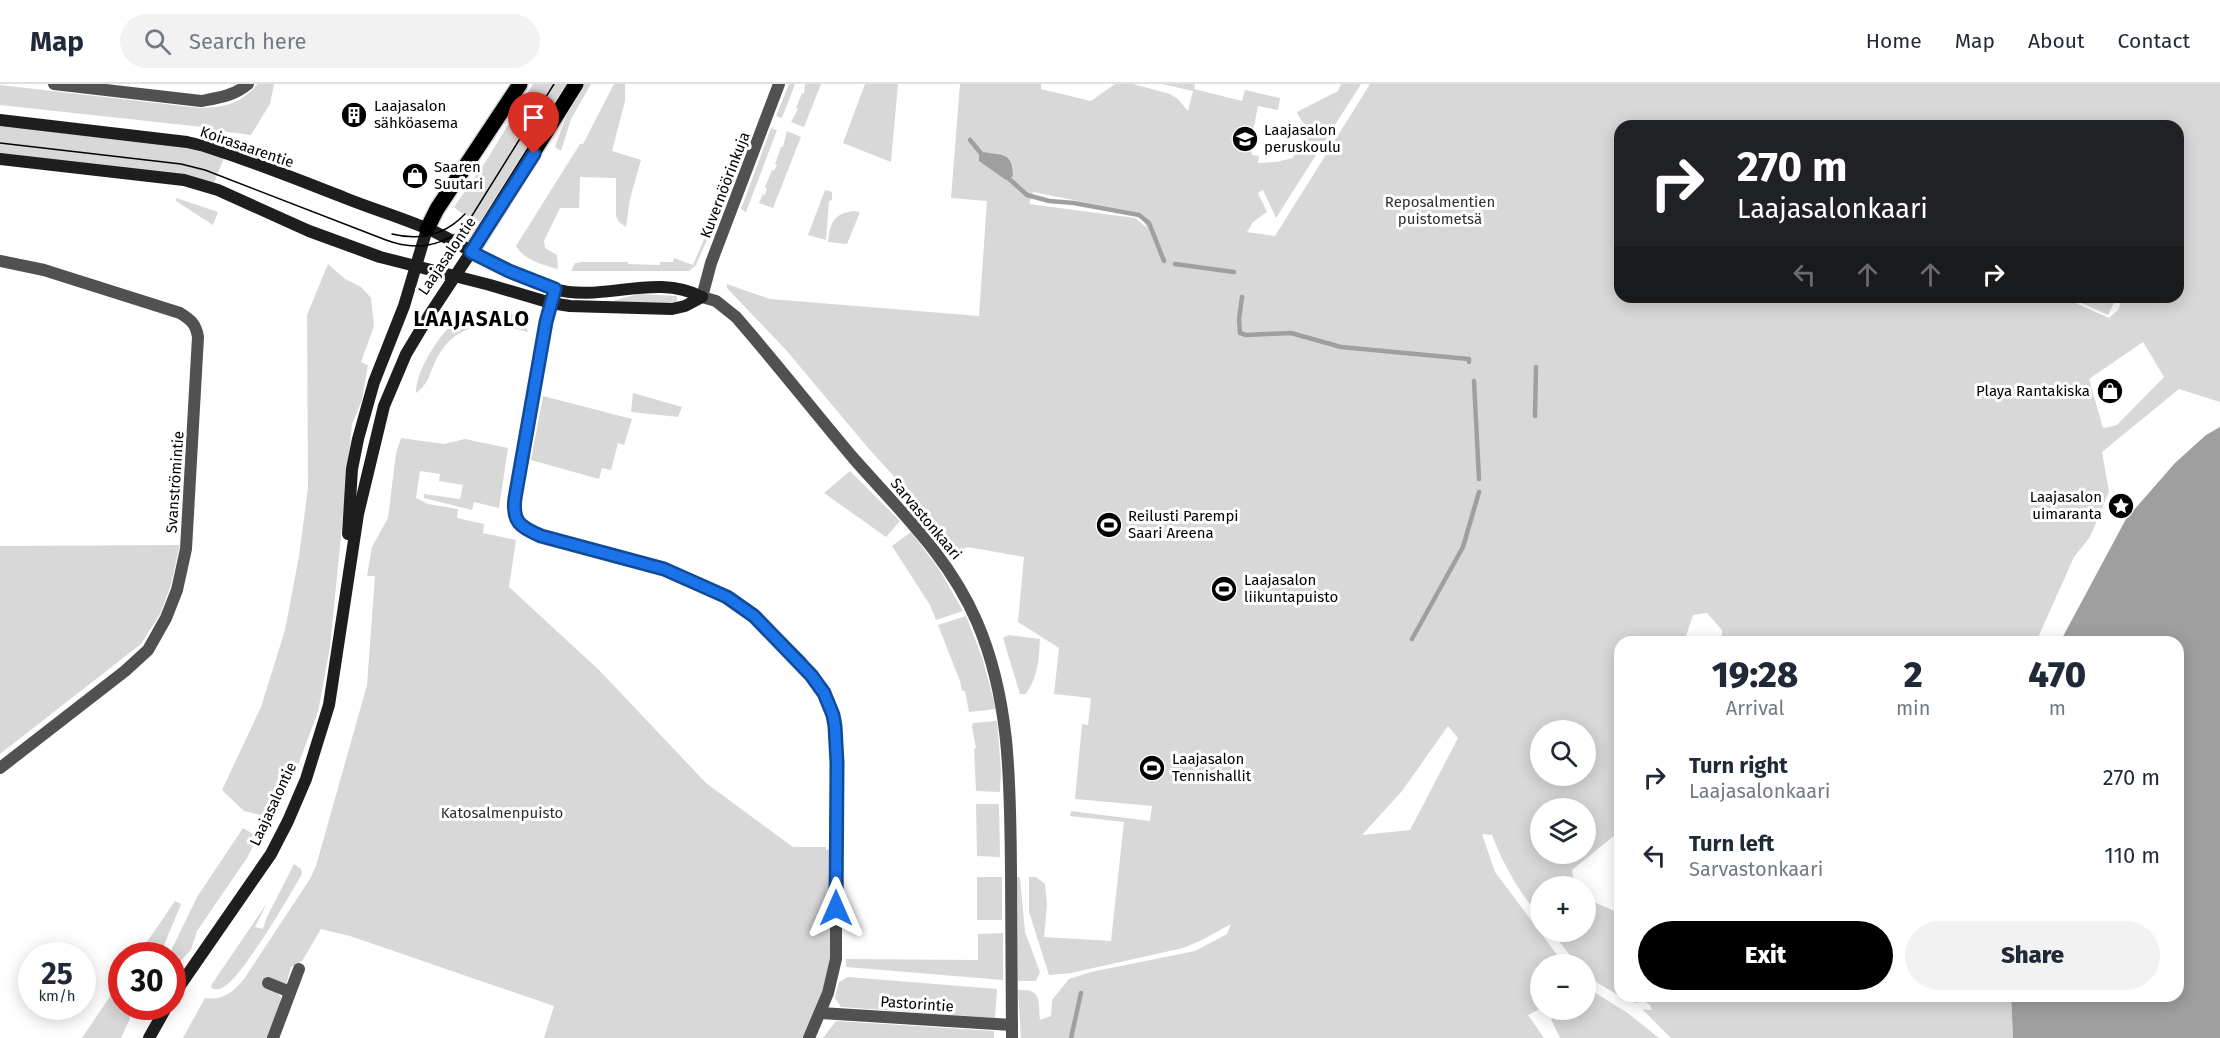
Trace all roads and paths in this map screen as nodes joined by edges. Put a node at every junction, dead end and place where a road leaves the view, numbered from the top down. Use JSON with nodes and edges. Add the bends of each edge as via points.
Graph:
{"nodes":[{"id":1,"x":54,"y":84,"type":"edge"},
{"id":2,"x":248,"y":84,"type":"edge"},
{"id":3,"x":520,"y":84,"type":"edge"},
{"id":4,"x":576,"y":84,"type":"edge"},
{"id":5,"x":779,"y":84,"type":"edge"},
{"id":6,"x":0,"y":120,"type":"edge"},
{"id":7,"x":0,"y":159,"type":"edge"},
{"id":8,"x":427,"y":229,"type":"junction"},
{"id":9,"x":471,"y":252,"type":"junction"},
{"id":10,"x":0,"y":261,"type":"edge"},
{"id":11,"x":416,"y":266,"type":"junction"},
{"id":12,"x":455,"y":276,"type":"junction"},
{"id":13,"x":555,"y":289,"type":"junction"},
{"id":14,"x":702,"y":297,"type":"junction"},
{"id":15,"x":550,"y":303,"type":"junction"},
{"id":16,"x":344,"y":601,"type":"junction"},
{"id":17,"x":0,"y":768,"type":"edge"},
{"id":18,"x":299,"y":969,"type":"dead end"},
{"id":19,"x":186,"y":977,"type":"edge"},
{"id":20,"x":268,"y":983,"type":"dead end"},
{"id":21,"x":290,"y":992,"type":"junction"},
{"id":22,"x":821,"y":1013,"type":"junction"},
{"id":23,"x":159,"y":1020,"type":"edge"},
{"id":24,"x":1012,"y":1025,"type":"junction"},
{"id":25,"x":148,"y":1038,"type":"edge"},
{"id":26,"x":273,"y":1038,"type":"edge"},
{"id":27,"x":809,"y":1038,"type":"edge"},
{"id":28,"x":1012,"y":1038,"type":"edge"}],
"edges":[{"from":1,"to":2,"type":"street","via":[[201,101],[225,97]]},
{"from":3,"to":8,"type":"main road","name":"Laajasalontie"},
{"from":4,"to":9,"type":"main road","name":"Laajasalontie"},
{"from":5,"to":14,"type":"street","name":"Kuvernöörinkuja","via":[[711,263]]},
{"from":6,"to":8,"type":"main road","name":"Koirasaarentie","via":[[204,146]]},
{"from":7,"to":11,"type":"main road","via":[[201,184],[309,231]]},
{"from":8,"to":9,"type":"main road","name":"Koirasaarentie"},
{"from":8,"to":11,"type":"main road","name":"Laajasalontie"},
{"from":9,"to":12,"type":"main road","name":"Laajasalontie"},
{"from":9,"to":13,"type":"main road","name":"Sarvastonkaari"},
{"from":10,"to":17,"type":"street","name":"Svanströmintie","via":[[44,270],[180,313],[193,322],[198,337],[186,549],[166,618],[148,650],[133,664]]},
{"from":11,"to":12,"type":"main road"},
{"from":11,"to":16,"type":"main road","name":"Laajasalontie","via":[[358,439]]},
{"from":12,"to":15,"type":"main road"},
{"from":12,"to":16,"type":"main road","name":"Laajasalontie","via":[[406,354],[384,406],[358,514]]},
{"from":13,"to":14,"type":"main road","name":"Sarvastonkaari","via":[[571,292],[680,288]]},
{"from":13,"to":15,"type":"street"},
{"from":14,"to":15,"type":"main road","via":[[672,309]]},
{"from":14,"to":24,"type":"street","name":"Sarvastonkaari","via":[[716,301],[736,317],[931,544],[976,619],[995,672],[1009,758]]},
{"from":15,"to":22,"type":"street","via":[[515,498],[518,523],[541,536],[664,569],[727,597],[754,616],[801,662],[824,693],[833,715],[837,763],[836,959]]},
{"from":16,"to":19,"type":"main road","name":"Laajasalontie","via":[[330,705],[306,779],[270,854]]},
{"from":18,"to":21,"type":"street"},
{"from":20,"to":21,"type":"street"},
{"from":21,"to":26,"type":"street"},
{"from":22,"to":24,"type":"street","name":"Pastorintie"},
{"from":22,"to":27,"type":"street"},
{"from":23,"to":25,"type":"main road"},
{"from":24,"to":28,"type":"street","name":"Sarvastonkaari"}]}
